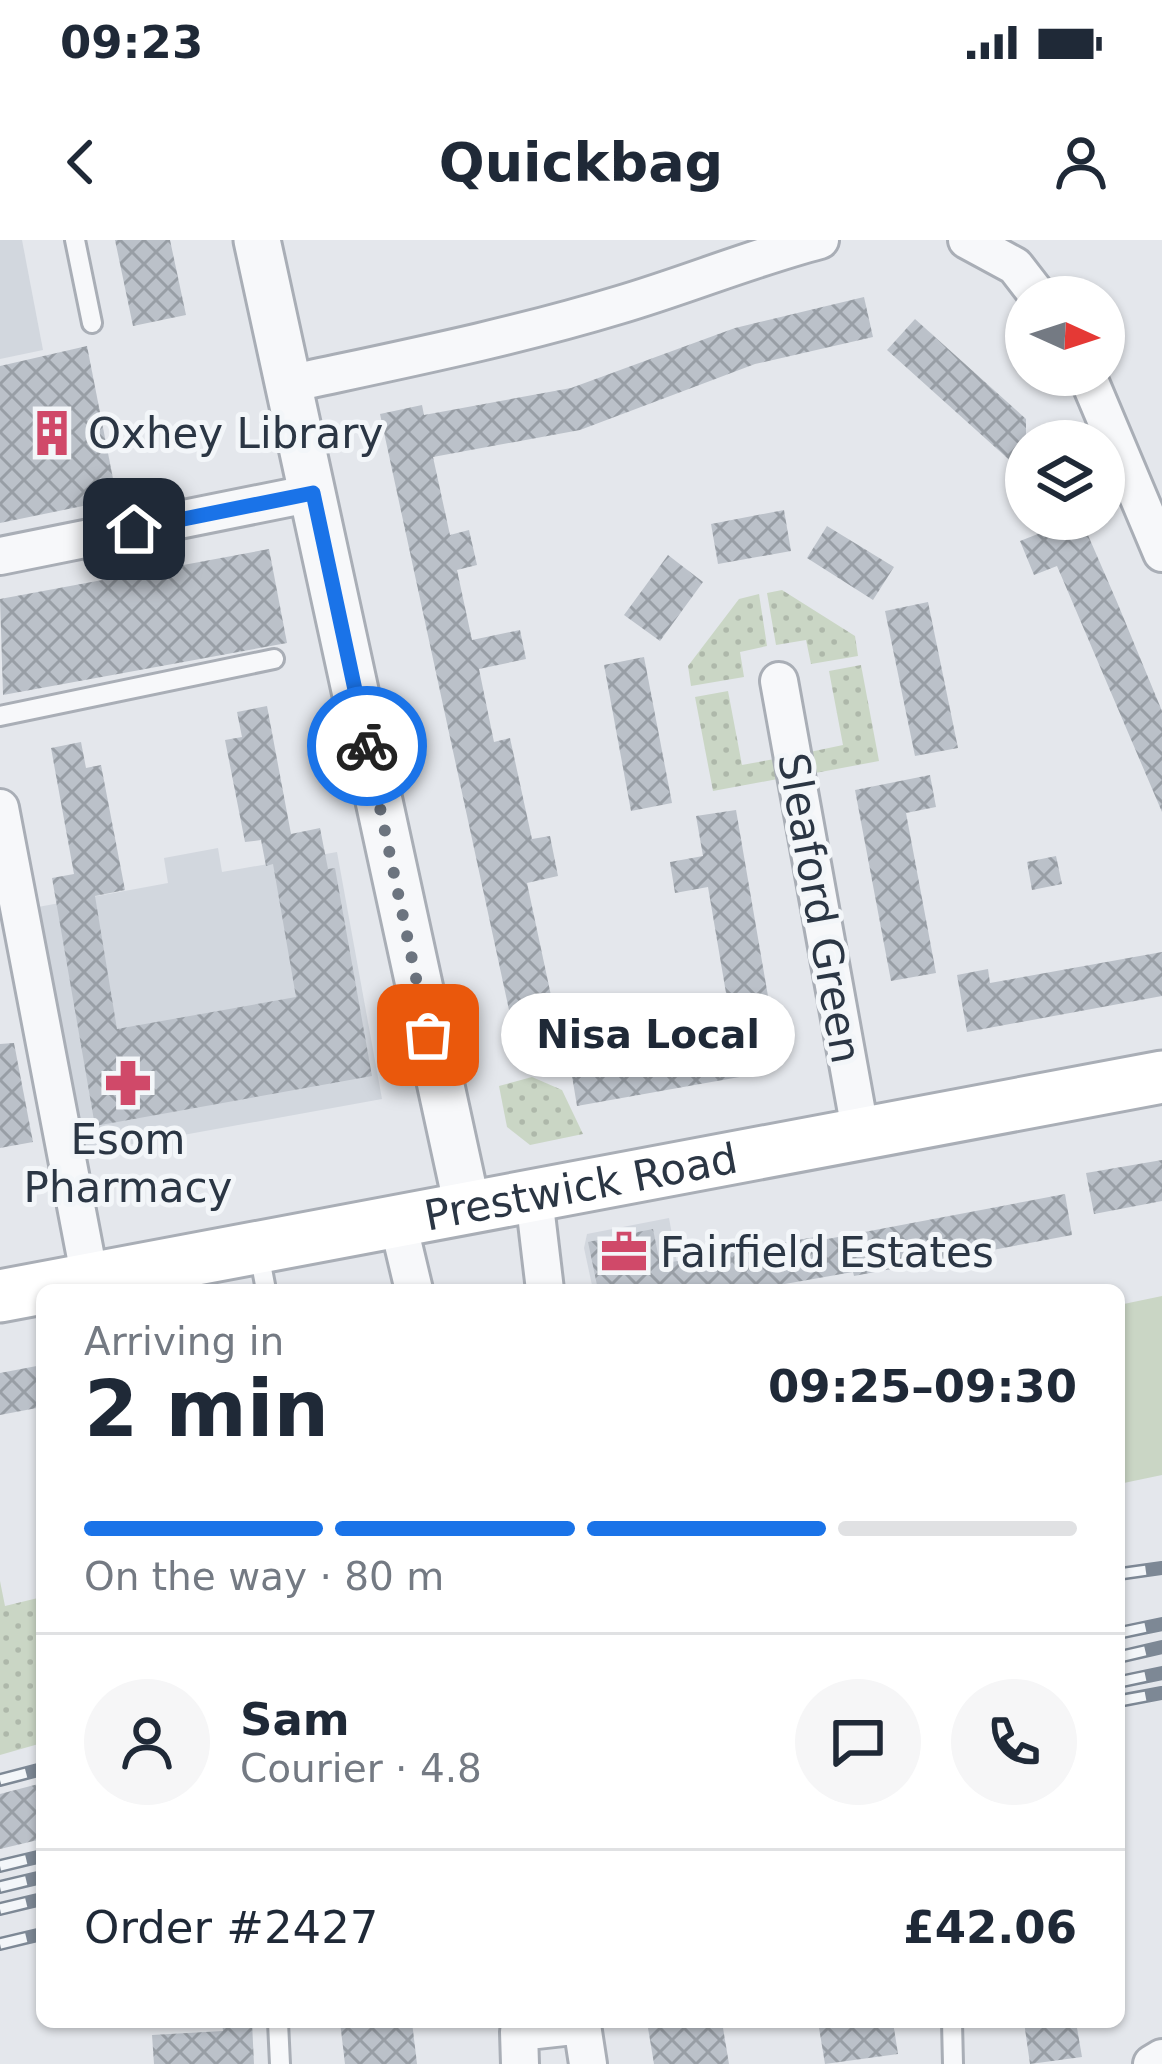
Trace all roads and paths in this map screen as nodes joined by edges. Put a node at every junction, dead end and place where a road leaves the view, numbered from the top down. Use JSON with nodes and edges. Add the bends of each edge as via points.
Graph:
{"nodes":[{"id":1,"x":75,"y":240,"type":"edge"},
{"id":2,"x":257,"y":240,"type":"edge"},
{"id":3,"x":820,"y":240,"type":"edge"},
{"id":4,"x":967,"y":240,"type":"edge"},
{"id":5,"x":1023,"y":276,"type":"edge"},
{"id":6,"x":92,"y":323,"type":"dead end"},
{"id":7,"x":288,"y":384,"type":"junction"},
{"id":8,"x":1098,"y":396,"type":"edge"},
{"id":9,"x":313,"y":493,"type":"junction"},
{"id":10,"x":1153,"y":502,"type":"edge"},
{"id":11,"x":1162,"y":553,"type":"edge"},
{"id":12,"x":0,"y":556,"type":"edge"},
{"id":13,"x":274,"y":659,"type":"dead end"},
{"id":14,"x":779,"y":681,"type":"dead end"},
{"id":15,"x":0,"y":716,"type":"edge"},
{"id":16,"x":0,"y":808,"type":"edge"},
{"id":17,"x":1162,"y":1077,"type":"edge"},
{"id":18,"x":861,"y":1135,"type":"junction"},
{"id":19,"x":534,"y":1197,"type":"junction"},
{"id":20,"x":468,"y":1210,"type":"junction"},
{"id":21,"x":398,"y":1222,"type":"junction"},
{"id":22,"x":262,"y":1269,"type":"edge"},
{"id":23,"x":171,"y":1277,"type":"edge"},
{"id":24,"x":90,"y":1279,"type":"junction"},
{"id":25,"x":64,"y":1284,"type":"edge"},
{"id":26,"x":413,"y":1284,"type":"edge"},
{"id":27,"x":543,"y":1284,"type":"edge"},
{"id":28,"x":36,"y":1289,"type":"edge"},
{"id":29,"x":0,"y":1296,"type":"edge"},
{"id":30,"x":278,"y":2028,"type":"edge"},
{"id":31,"x":566,"y":2028,"type":"edge"},
{"id":32,"x":583,"y":2028,"type":"edge"},
{"id":33,"x":952,"y":2028,"type":"edge"},
{"id":34,"x":519,"y":2040,"type":"edge"},
{"id":35,"x":1162,"y":2058,"type":"edge"},
{"id":36,"x":280,"y":2064,"type":"edge"},
{"id":37,"x":588,"y":2064,"type":"edge"},
{"id":38,"x":953,"y":2064,"type":"edge"},
{"id":39,"x":1152,"y":2064,"type":"edge"}],
"edges":[{"from":1,"to":6,"type":"lane"},
{"from":2,"to":7,"type":"street"},
{"from":3,"to":7,"type":"street","via":[[501,339]]},
{"from":4,"to":5,"type":"street"},
{"from":7,"to":9,"type":"street"},
{"from":8,"to":10,"type":"street"},
{"from":9,"to":12,"type":"street"},
{"from":9,"to":20,"type":"street"},
{"from":10,"to":11,"type":"street"},
{"from":13,"to":15,"type":"lane"},
{"from":14,"to":18,"type":"street","name":"Sleaford Green"},
{"from":16,"to":24,"type":"street"},
{"from":17,"to":18,"type":"main road","name":"Prestwick Road"},
{"from":18,"to":19,"type":"main road","name":"Prestwick Road"},
{"from":19,"to":20,"type":"main road","name":"Prestwick Road"},
{"from":19,"to":27,"type":"street"},
{"from":20,"to":21,"type":"main road","name":"Prestwick Road"},
{"from":21,"to":22,"type":"main road","name":"Prestwick Road"},
{"from":21,"to":26,"type":"street"},
{"from":22,"to":23,"type":"main road","name":"Prestwick Road"},
{"from":23,"to":24,"type":"main road","name":"Prestwick Road"},
{"from":24,"to":25,"type":"main road","name":"Prestwick Road"},
{"from":28,"to":29,"type":"main road","name":"Prestwick Road"},
{"from":30,"to":36,"type":"lane"},
{"from":31,"to":34,"type":"street"},
{"from":32,"to":37,"type":"street"},
{"from":33,"to":38,"type":"lane"},
{"from":35,"to":39,"type":"street"}]}
